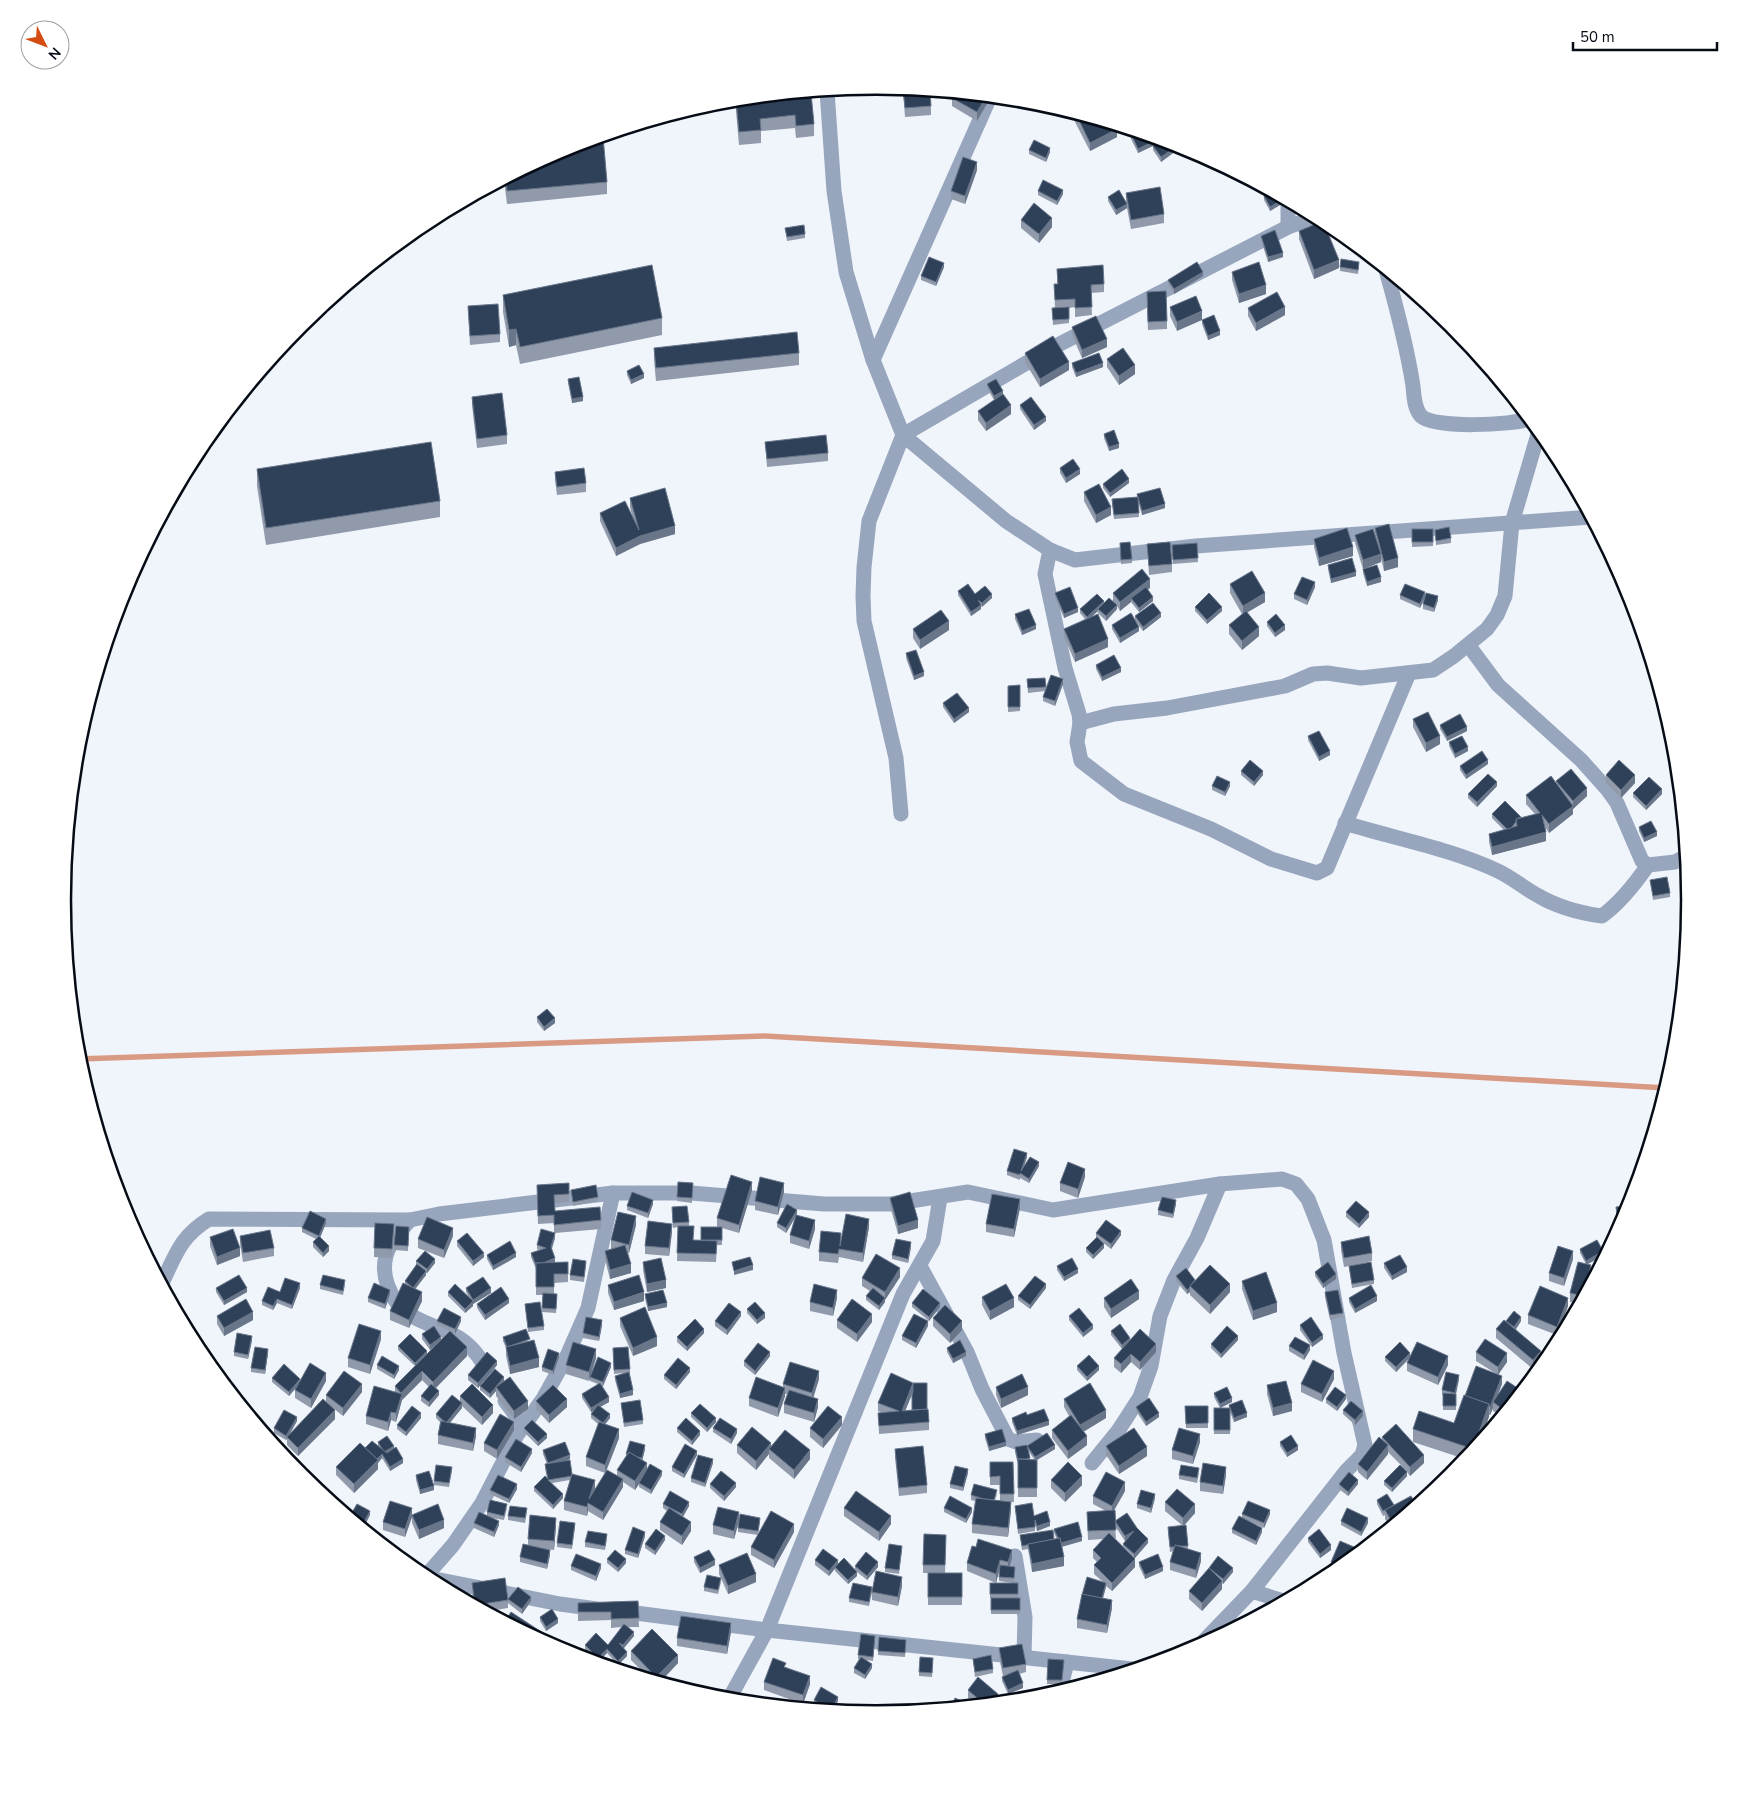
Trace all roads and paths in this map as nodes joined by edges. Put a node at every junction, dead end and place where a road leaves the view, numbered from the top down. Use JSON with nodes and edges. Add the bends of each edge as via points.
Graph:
{"nodes":[{"id":1,"x":827,"y":96,"type":"edge"},
{"id":2,"x":987,"y":103,"type":"edge"},
{"id":3,"x":1288,"y":208,"type":"edge"},
{"id":4,"x":1307,"y":220,"type":"edge"},
{"id":5,"x":1288,"y":227,"type":"junction"},
{"id":6,"x":1389,"y":279,"type":"edge"},
{"id":7,"x":873,"y":360,"type":"junction"},
{"id":8,"x":1523,"y":421,"type":"edge"},
{"id":9,"x":903,"y":435,"type":"junction"},
{"id":10,"x":1537,"y":441,"type":"edge"},
{"id":11,"x":1585,"y":517,"type":"edge"},
{"id":12,"x":1512,"y":523,"type":"junction"},
{"id":13,"x":1050,"y":550,"type":"junction"},
{"id":14,"x":1469,"y":646,"type":"junction"},
{"id":15,"x":1409,"y":673,"type":"junction"},
{"id":16,"x":1080,"y":723,"type":"junction"},
{"id":17,"x":901,"y":814,"type":"dead end"},
{"id":18,"x":1345,"y":823,"type":"junction"},
{"id":19,"x":1680,"y":859,"type":"edge"},
{"id":20,"x":1648,"y":865,"type":"junction"},
{"id":21,"x":1220,"y":1184,"type":"junction"},
{"id":22,"x":614,"y":1193,"type":"junction"},
{"id":23,"x":940,"y":1198,"type":"junction"},
{"id":24,"x":410,"y":1220,"type":"junction"},
{"id":25,"x":920,"y":1266,"type":"junction"},
{"id":26,"x":165,"y":1277,"type":"edge"},
{"id":27,"x":524,"y":1426,"type":"junction"},
{"id":28,"x":1037,"y":1440,"type":"edge"},
{"id":29,"x":1092,"y":1463,"type":"dead end"},
{"id":30,"x":1015,"y":1556,"type":"dead end"},
{"id":31,"x":430,"y":1571,"type":"edge"},
{"id":32,"x":448,"y":1582,"type":"edge"},
{"id":33,"x":1252,"y":1590,"type":"junction"},
{"id":34,"x":1276,"y":1599,"type":"edge"},
{"id":35,"x":767,"y":1630,"type":"junction"},
{"id":36,"x":1213,"y":1631,"type":"edge"},
{"id":37,"x":1024,"y":1657,"type":"junction"},
{"id":38,"x":1067,"y":1662,"type":"junction"},
{"id":39,"x":1119,"y":1668,"type":"edge"},
{"id":40,"x":1062,"y":1683,"type":"edge"},
{"id":41,"x":733,"y":1692,"type":"edge"}],
"edges":[{"from":1,"to":7,"type":"street","via":[[834,191],[846,272]]},
{"from":2,"to":7,"type":"street"},
{"from":3,"to":5,"type":"street"},
{"from":4,"to":5,"type":"street"},
{"from":5,"to":9,"type":"street","via":[[1052,348]]},
{"from":6,"to":8,"type":"street","via":[[1406,343],[1416,407],[1421,416],[1436,423]]},
{"from":7,"to":9,"type":"street"},
{"from":9,"to":13,"type":"street","via":[[1006,522]]},
{"from":9,"to":17,"type":"street","via":[[869,521],[863,596],[864,621],[896,758]]},
{"from":10,"to":12,"type":"street"},
{"from":11,"to":12,"type":"street"},
{"from":12,"to":13,"type":"street","via":[[1196,546],[1075,560]]},
{"from":12,"to":14,"type":"street","via":[[1505,596],[1487,629]]},
{"from":13,"to":16,"type":"street","via":[[1045,574]]},
{"from":14,"to":15,"type":"street","via":[[1433,670]]},
{"from":14,"to":20,"type":"street","via":[[1498,685],[1581,760],[1607,789],[1617,803],[1642,861]]},
{"from":15,"to":16,"type":"street","via":[[1362,678],[1313,674],[1285,686],[1167,708],[1114,714]]},
{"from":15,"to":18,"type":"street"},
{"from":16,"to":18,"type":"street","via":[[1077,742],[1081,761],[1116,789],[1211,829],[1271,859],[1322,872],[1327,868]]},
{"from":18,"to":20,"type":"street","via":[[1429,845],[1499,871],[1561,907],[1602,916],[1632,887]]},
{"from":19,"to":20,"type":"street"},
{"from":21,"to":23,"type":"street","via":[[1053,1210],[968,1192]]},
{"from":21,"to":29,"type":"street","via":[[1160,1316],[1151,1366],[1140,1397]]},
{"from":21,"to":33,"type":"street","via":[[1282,1179],[1296,1184],[1308,1199],[1324,1240],[1365,1445],[1362,1455]]},
{"from":22,"to":23,"type":"street","via":[[691,1193],[824,1204],[891,1204]]},
{"from":22,"to":24,"type":"street"},
{"from":22,"to":27,"type":"street","via":[[588,1308],[548,1390]]},
{"from":23,"to":25,"type":"street","via":[[933,1241]]},
{"from":24,"to":26,"type":"street","via":[[209,1219],[182,1241]]},
{"from":24,"to":27,"type":"street","via":[[390,1245],[384,1274],[388,1290],[413,1317],[466,1342],[482,1360],[497,1390]]},
{"from":25,"to":28,"type":"street","via":[[967,1352],[1008,1438],[1016,1442]]},
{"from":25,"to":35,"type":"street","via":[[903,1294]]},
{"from":27,"to":31,"type":"street","via":[[482,1503]]},
{"from":30,"to":37,"type":"street","via":[[1025,1617]]},
{"from":32,"to":35,"type":"street","via":[[560,1604]]},
{"from":33,"to":34,"type":"street"},
{"from":33,"to":36,"type":"street"},
{"from":35,"to":37,"type":"street"},
{"from":35,"to":41,"type":"street"},
{"from":37,"to":38,"type":"street"},
{"from":38,"to":39,"type":"street"},
{"from":38,"to":40,"type":"street"}]}
